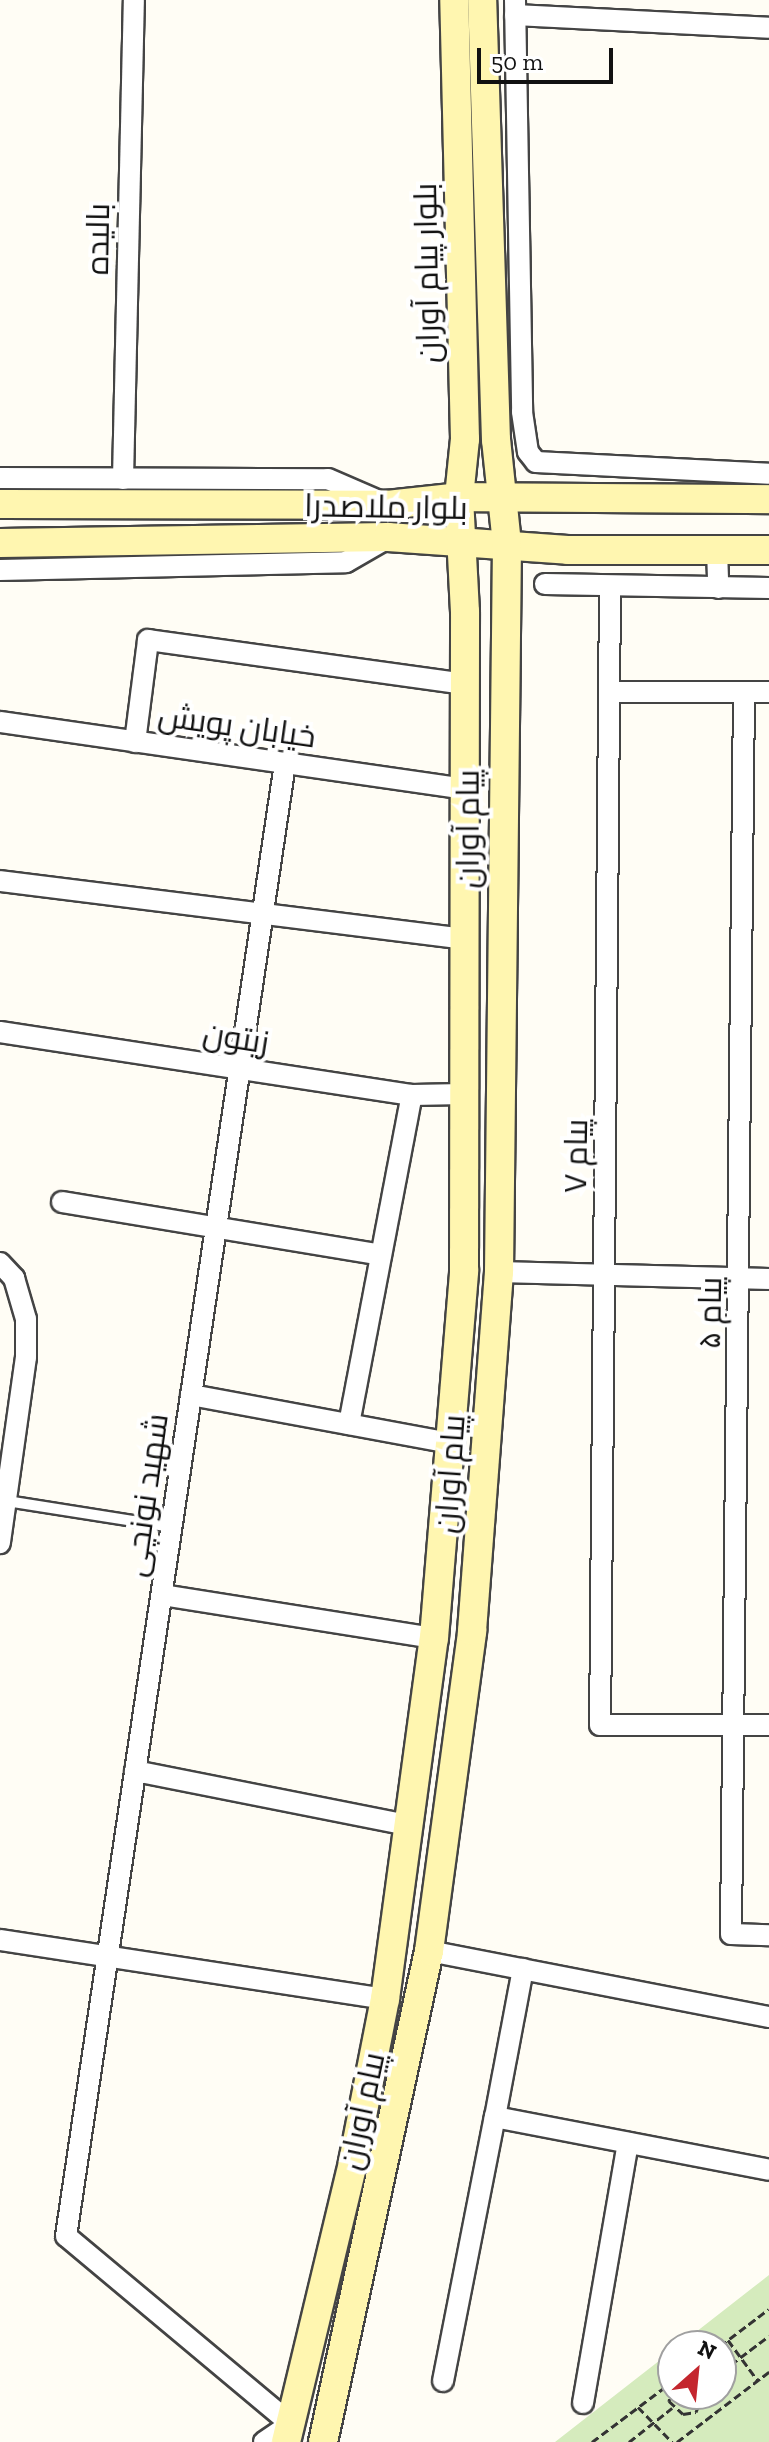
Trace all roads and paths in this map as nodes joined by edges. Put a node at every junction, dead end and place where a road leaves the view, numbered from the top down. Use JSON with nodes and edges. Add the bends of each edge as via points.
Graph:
{"nodes":[{"id":1,"x":134,"y":0,"type":"edge"},
{"id":2,"x":454,"y":0,"type":"edge"},
{"id":3,"x":482,"y":0,"type":"edge"},
{"id":4,"x":515,"y":8,"type":"edge"},
{"id":5,"x":769,"y":28,"type":"edge"},
{"id":6,"x":465,"y":439,"type":"junction"},
{"id":7,"x":496,"y":440,"type":"junction"},
{"id":8,"x":728,"y":474,"type":"junction"},
{"id":9,"x":769,"y":474,"type":"edge"},
{"id":10,"x":0,"y":478,"type":"edge"},
{"id":11,"x":123,"y":479,"type":"junction"},
{"id":12,"x":459,"y":497,"type":"junction"},
{"id":13,"x":506,"y":497,"type":"junction"},
{"id":14,"x":568,"y":499,"type":"junction"},
{"id":15,"x":676,"y":499,"type":"junction"},
{"id":16,"x":769,"y":499,"type":"edge"},
{"id":17,"x":0,"y":504,"type":"edge"},
{"id":18,"x":387,"y":505,"type":"junction"},
{"id":19,"x":388,"y":537,"type":"junction"},
{"id":20,"x":0,"y":543,"type":"edge"},
{"id":21,"x":460,"y":543,"type":"junction"},
{"id":22,"x":507,"y":544,"type":"junction"},
{"id":23,"x":568,"y":550,"type":"junction"},
{"id":24,"x":717,"y":550,"type":"junction"},
{"id":25,"x":769,"y":550,"type":"edge"},
{"id":26,"x":0,"y":570,"type":"edge"},
{"id":27,"x":545,"y":584,"type":"dead end"},
{"id":28,"x":610,"y":588,"type":"junction"},
{"id":29,"x":718,"y":588,"type":"junction"},
{"id":30,"x":769,"y":588,"type":"edge"},
{"id":31,"x":503,"y":611,"type":"junction"},
{"id":32,"x":465,"y":612,"type":"junction"},
{"id":33,"x":466,"y":684,"type":"junction"},
{"id":34,"x":610,"y":692,"type":"junction"},
{"id":35,"x":744,"y":692,"type":"junction"},
{"id":36,"x":769,"y":692,"type":"edge"},
{"id":37,"x":0,"y":722,"type":"edge"},
{"id":38,"x":135,"y":742,"type":"junction"},
{"id":39,"x":285,"y":763,"type":"junction"},
{"id":40,"x":465,"y":789,"type":"junction"},
{"id":41,"x":0,"y":881,"type":"edge"},
{"id":42,"x":263,"y":914,"type":"junction"},
{"id":43,"x":464,"y":939,"type":"junction"},
{"id":44,"x":0,"y":1032,"type":"edge"},
{"id":45,"x":240,"y":1069,"type":"junction"},
{"id":46,"x":464,"y":1094,"type":"junction"},
{"id":47,"x":412,"y":1095,"type":"junction"},
{"id":48,"x":62,"y":1202,"type":"dead end"},
{"id":49,"x":216,"y":1225,"type":"junction"},
{"id":50,"x":381,"y":1255,"type":"junction"},
{"id":51,"x":0,"y":1263,"type":"edge"},
{"id":52,"x":499,"y":1272,"type":"junction"},
{"id":53,"x":604,"y":1275,"type":"junction"},
{"id":54,"x":740,"y":1279,"type":"junction"},
{"id":55,"x":769,"y":1279,"type":"edge"},
{"id":56,"x":191,"y":1395,"type":"junction"},
{"id":57,"x":349,"y":1424,"type":"junction"},
{"id":58,"x":450,"y":1443,"type":"junction"},
{"id":59,"x":7,"y":1501,"type":"junction"},
{"id":60,"x":172,"y":1527,"type":"junction"},
{"id":61,"x":0,"y":1543,"type":"edge"},
{"id":62,"x":162,"y":1595,"type":"junction"},
{"id":63,"x":434,"y":1638,"type":"junction"},
{"id":64,"x":422,"y":1725,"type":"junction"},
{"id":65,"x":733,"y":1725,"type":"junction"},
{"id":66,"x":769,"y":1725,"type":"edge"},
{"id":67,"x":458,"y":1730,"type":"junction"},
{"id":68,"x":135,"y":1771,"type":"junction"},
{"id":69,"x":408,"y":1825,"type":"junction"},
{"id":70,"x":769,"y":1935,"type":"edge"},
{"id":71,"x":0,"y":1940,"type":"edge"},
{"id":72,"x":429,"y":1951,"type":"junction"},
{"id":73,"x":108,"y":1954,"type":"junction"},
{"id":74,"x":523,"y":1969,"type":"junction"},
{"id":75,"x":385,"y":1999,"type":"junction"},
{"id":76,"x":769,"y":2017,"type":"edge"},
{"id":77,"x":495,"y":2117,"type":"junction"},
{"id":78,"x":628,"y":2143,"type":"junction"},
{"id":79,"x":769,"y":2170,"type":"edge"},
{"id":80,"x":769,"y":2309,"type":"edge"},
{"id":81,"x":737,"y":2333,"type":"edge"},
{"id":82,"x":769,"y":2336,"type":"edge"},
{"id":83,"x":737,"y":2352,"type":"edge"},
{"id":84,"x":741,"y":2357,"type":"junction"},
{"id":85,"x":737,"y":2360,"type":"edge"},
{"id":86,"x":769,"y":2372,"type":"edge"},
{"id":87,"x":443,"y":2381,"type":"dead end"},
{"id":88,"x":758,"y":2381,"type":"junction"},
{"id":89,"x":657,"y":2395,"type":"edge"},
{"id":90,"x":583,"y":2403,"type":"dead end"},
{"id":91,"x":638,"y":2407,"type":"junction"},
{"id":92,"x":669,"y":2410,"type":"edge"},
{"id":93,"x":676,"y":2410,"type":"edge"},
{"id":94,"x":696,"y":2412,"type":"joint"},
{"id":95,"x":704,"y":2422,"type":"junction"},
{"id":96,"x":653,"y":2423,"type":"junction"},
{"id":97,"x":288,"y":2433,"type":"edge"},
{"id":98,"x":264,"y":2442,"type":"edge"},
{"id":99,"x":323,"y":2442,"type":"edge"},
{"id":100,"x":592,"y":2442,"type":"edge"},
{"id":101,"x":629,"y":2442,"type":"edge"},
{"id":102,"x":675,"y":2442,"type":"edge"}],
"edges":[{"from":1,"to":11,"type":"street","name":"بالیده"},
{"from":2,"to":6,"type":"main road","name":"بلوار پیام آوران"},
{"from":3,"to":7,"type":"main road","name":"بلوار پیام آوران"},
{"from":4,"to":5,"type":"street"},
{"from":4,"to":8,"type":"street","via":[[522,412],[528,452],[536,462]]},
{"from":6,"to":7,"type":"main road","via":[[484,450]]},
{"from":6,"to":12,"type":"main road","name":"بلوار پیام آوران"},
{"from":7,"to":13,"type":"main road","name":"بلوار پیام آوران"},
{"from":8,"to":9,"type":"street"},
{"from":8,"to":15,"type":"street"},
{"from":10,"to":11,"type":"street"},
{"from":11,"to":18,"type":"street","via":[[328,479]]},
{"from":12,"to":13,"type":"main road","name":"بلوار ملاصدرا"},
{"from":12,"to":18,"type":"main road","name":"بلوار ملاصدرا"},
{"from":12,"to":21,"type":"main road","name":"بلوار پیام آوران"},
{"from":13,"to":14,"type":"main road","name":"بلوار ملاصدرا"},
{"from":13,"to":22,"type":"main road","name":"پیام آوران"},
{"from":14,"to":15,"type":"main road","name":"بلوار ملاصدرا"},
{"from":14,"to":23,"type":"main road","via":[[560,523]]},
{"from":15,"to":16,"type":"main road","name":"بلوار ملاصدرا"},
{"from":17,"to":18,"type":"main road","name":"بلوار ملاصدرا"},
{"from":18,"to":19,"type":"main road","via":[[401,516],[401,525]]},
{"from":19,"to":20,"type":"main road","name":"بلوار ملاصدرا"},
{"from":19,"to":21,"type":"main road","name":"بلوار ملاصدرا"},
{"from":19,"to":26,"type":"street","via":[[346,562]]},
{"from":21,"to":22,"type":"main road","name":"بلوار ملاصدرا"},
{"from":21,"to":32,"type":"main road","name":"پیام آوران"},
{"from":22,"to":23,"type":"main road","name":"بلوار ملاصدرا"},
{"from":22,"to":31,"type":"main road","name":"پیام آوران"},
{"from":23,"to":24,"type":"main road","name":"بلوار ملاصدرا"},
{"from":24,"to":25,"type":"main road","name":"بلوار ملاصدرا"},
{"from":24,"to":29,"type":"street"},
{"from":27,"to":28,"type":"street"},
{"from":28,"to":29,"type":"street"},
{"from":28,"to":34,"type":"street","name":"پیام ۷"},
{"from":29,"to":30,"type":"street"},
{"from":31,"to":32,"type":"main road","via":[[484,599]]},
{"from":31,"to":52,"type":"main road","name":"پیام آوران"},
{"from":32,"to":33,"type":"main road","name":"پیام آوران"},
{"from":33,"to":38,"type":"street","via":[[148,640]]},
{"from":33,"to":40,"type":"main road","name":"پیام آوران"},
{"from":34,"to":35,"type":"street"},
{"from":34,"to":53,"type":"street","name":"پیام ۷"},
{"from":35,"to":36,"type":"street"},
{"from":35,"to":54,"type":"street","name":"پیام ۵"},
{"from":37,"to":38,"type":"street","name":"خیابان پویش"},
{"from":38,"to":39,"type":"street","name":"خیابان پویش"},
{"from":39,"to":40,"type":"street","name":"خیابان پویش"},
{"from":39,"to":42,"type":"street","name":"شهید نونچی"},
{"from":40,"to":43,"type":"main road","name":"پیام آوران"},
{"from":41,"to":42,"type":"street"},
{"from":42,"to":43,"type":"street"},
{"from":42,"to":45,"type":"street","name":"شهید نونچی"},
{"from":43,"to":46,"type":"main road","name":"پیام آوران"},
{"from":44,"to":45,"type":"street","name":"زیتون"},
{"from":45,"to":47,"type":"street","name":"زیتون"},
{"from":45,"to":49,"type":"street","name":"شهید نونچی"},
{"from":46,"to":47,"type":"street","name":"زیتون"},
{"from":46,"to":58,"type":"main road","name":"پیام آوران","via":[[464,1271]]},
{"from":47,"to":50,"type":"street"},
{"from":48,"to":49,"type":"street"},
{"from":49,"to":50,"type":"street"},
{"from":49,"to":56,"type":"street","name":"شهید نونچی"},
{"from":50,"to":57,"type":"street"},
{"from":51,"to":59,"type":"street","via":[[14,1278],[26,1319]]},
{"from":52,"to":53,"type":"street"},
{"from":52,"to":67,"type":"main road","name":"پیام آوران","via":[[472,1631]]},
{"from":53,"to":54,"type":"street"},
{"from":53,"to":65,"type":"street","name":"پیام ۷","via":[[600,1725]]},
{"from":54,"to":55,"type":"street"},
{"from":54,"to":65,"type":"street","name":"پیام ۵"},
{"from":56,"to":57,"type":"street"},
{"from":56,"to":60,"type":"street","name":"شهید نونچی"},
{"from":57,"to":58,"type":"street"},
{"from":58,"to":63,"type":"main road","name":"پیام آوران"},
{"from":59,"to":60,"type":"lane"},
{"from":59,"to":61,"type":"street"},
{"from":60,"to":62,"type":"street","name":"شهید نونچی"},
{"from":62,"to":63,"type":"street"},
{"from":62,"to":68,"type":"street","name":"شهید نونچی"},
{"from":63,"to":64,"type":"main road","name":"پیام آوران"},
{"from":64,"to":67,"type":"main road"},
{"from":64,"to":69,"type":"main road","name":"پیام آوران"},
{"from":65,"to":66,"type":"street"},
{"from":65,"to":70,"type":"street","name":"پیام ۵","via":[[731,1934]]},
{"from":67,"to":72,"type":"main road","name":"پیام آوران"},
{"from":68,"to":69,"type":"street"},
{"from":68,"to":73,"type":"street","name":"شهید نونچی"},
{"from":69,"to":75,"type":"main road","name":"پیام آوران"},
{"from":71,"to":73,"type":"street"},
{"from":72,"to":74,"type":"street"},
{"from":72,"to":99,"type":"main road","name":"پیام آوران"},
{"from":73,"to":75,"type":"street"},
{"from":73,"to":97,"type":"street","name":"شهید نونچی","via":[[66,2236]]},
{"from":74,"to":76,"type":"street"},
{"from":74,"to":77,"type":"street"},
{"from":75,"to":97,"type":"main road","name":"پیام آوران"},
{"from":77,"to":78,"type":"street"},
{"from":77,"to":87,"type":"street"},
{"from":78,"to":79,"type":"street"},
{"from":78,"to":90,"type":"street"},
{"from":80,"to":81,"type":"path"},
{"from":82,"to":84,"type":"path"},
{"from":83,"to":84,"type":"path"},
{"from":84,"to":85,"type":"path"},
{"from":84,"to":88,"type":"path"},
{"from":86,"to":88,"type":"path"},
{"from":88,"to":95,"type":"path"},
{"from":89,"to":91,"type":"path"},
{"from":91,"to":96,"type":"path"},
{"from":91,"to":100,"type":"path"},
{"from":92,"to":96,"type":"path"},
{"from":93,"to":94,"type":"path"},
{"from":94,"to":95,"type":"path"},
{"from":95,"to":102,"type":"path"},
{"from":96,"to":101,"type":"path"},
{"from":96,"to":102,"type":"path"},
{"from":97,"to":98,"type":"street"}]}
